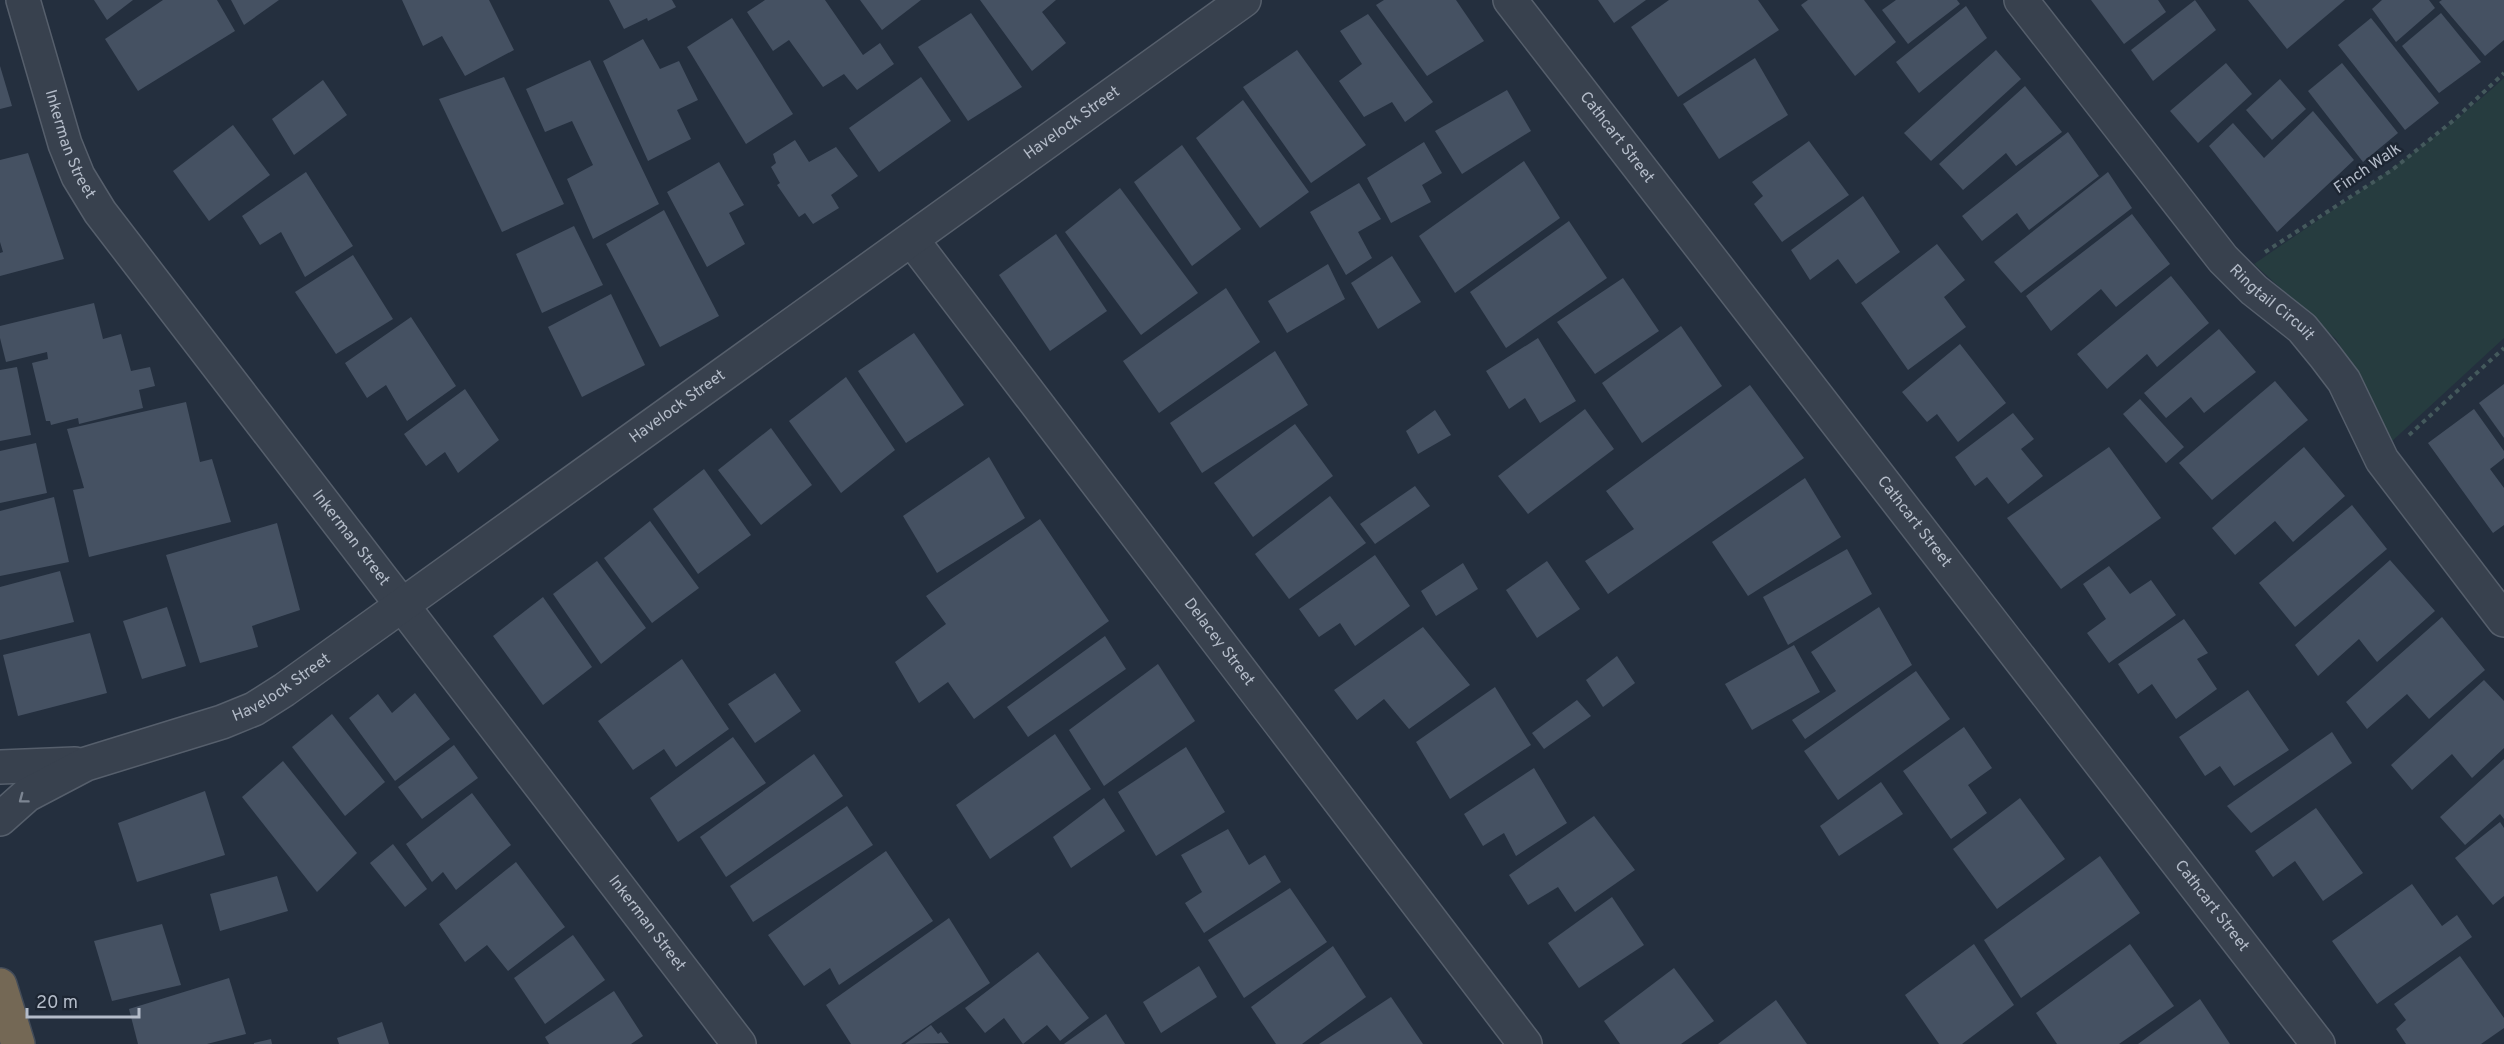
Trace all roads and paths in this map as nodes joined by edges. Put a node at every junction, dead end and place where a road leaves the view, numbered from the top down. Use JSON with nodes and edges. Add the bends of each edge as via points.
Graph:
{"nodes":[{"id":1,"x":23,"y":0,"type":"edge"},
{"id":2,"x":1244,"y":0,"type":"edge"},
{"id":3,"x":1510,"y":0,"type":"edge"},
{"id":4,"x":2021,"y":0,"type":"edge"},
{"id":5,"x":2504,"y":73,"type":"edge"},
{"id":6,"x":912,"y":240,"type":"junction"},
{"id":7,"x":2235,"y":272,"type":"junction"},
{"id":8,"x":2504,"y":348,"type":"edge"},
{"id":9,"x":2382,"y":460,"type":"junction"},
{"id":10,"x":402,"y":604,"type":"junction"},
{"id":11,"x":2504,"y":620,"type":"edge"},
{"id":12,"x":86,"y":764,"type":"junction"},
{"id":13,"x":0,"y":767,"type":"edge"},
{"id":14,"x":0,"y":819,"type":"edge"},
{"id":15,"x":0,"y":985,"type":"edge"},
{"id":16,"x":18,"y":1044,"type":"edge"},
{"id":17,"x":739,"y":1044,"type":"edge"},
{"id":18,"x":1525,"y":1044,"type":"edge"},
{"id":19,"x":2318,"y":1044,"type":"edge"}],
"edges":[{"from":1,"to":10,"type":"street","name":"Inkerman Street","via":[[65,144],[78,176],[100,212]]},
{"from":2,"to":6,"type":"street","name":"Havelock Street"},
{"from":3,"to":19,"type":"street","name":"Cathcart Street"},
{"from":4,"to":7,"type":"street","name":"Ringtail Circuit"},
{"from":5,"to":7,"type":"path","name":"Finch Walk","via":[[2454,120],[2391,170]]},
{"from":6,"to":10,"type":"street","name":"Havelock Street"},
{"from":6,"to":18,"type":"street","name":"Delacey Street"},
{"from":7,"to":9,"type":"street","name":"Ringtail Circuit","via":[[2302,328],[2325,356],[2344,381]]},
{"from":8,"to":9,"type":"path"},
{"from":9,"to":11,"type":"street","name":"Ringtail Circuit"},
{"from":10,"to":12,"type":"street","name":"Havelock Street","via":[[254,709]]},
{"from":10,"to":17,"type":"street","name":"Inkerman Street"},
{"from":12,"to":13,"type":"street","name":"Havelock Street"},
{"from":12,"to":14,"type":"street","name":"Havelock Street","one_way":true,"via":[[27,795]]},
{"from":15,"to":16,"type":"highway"}]}
